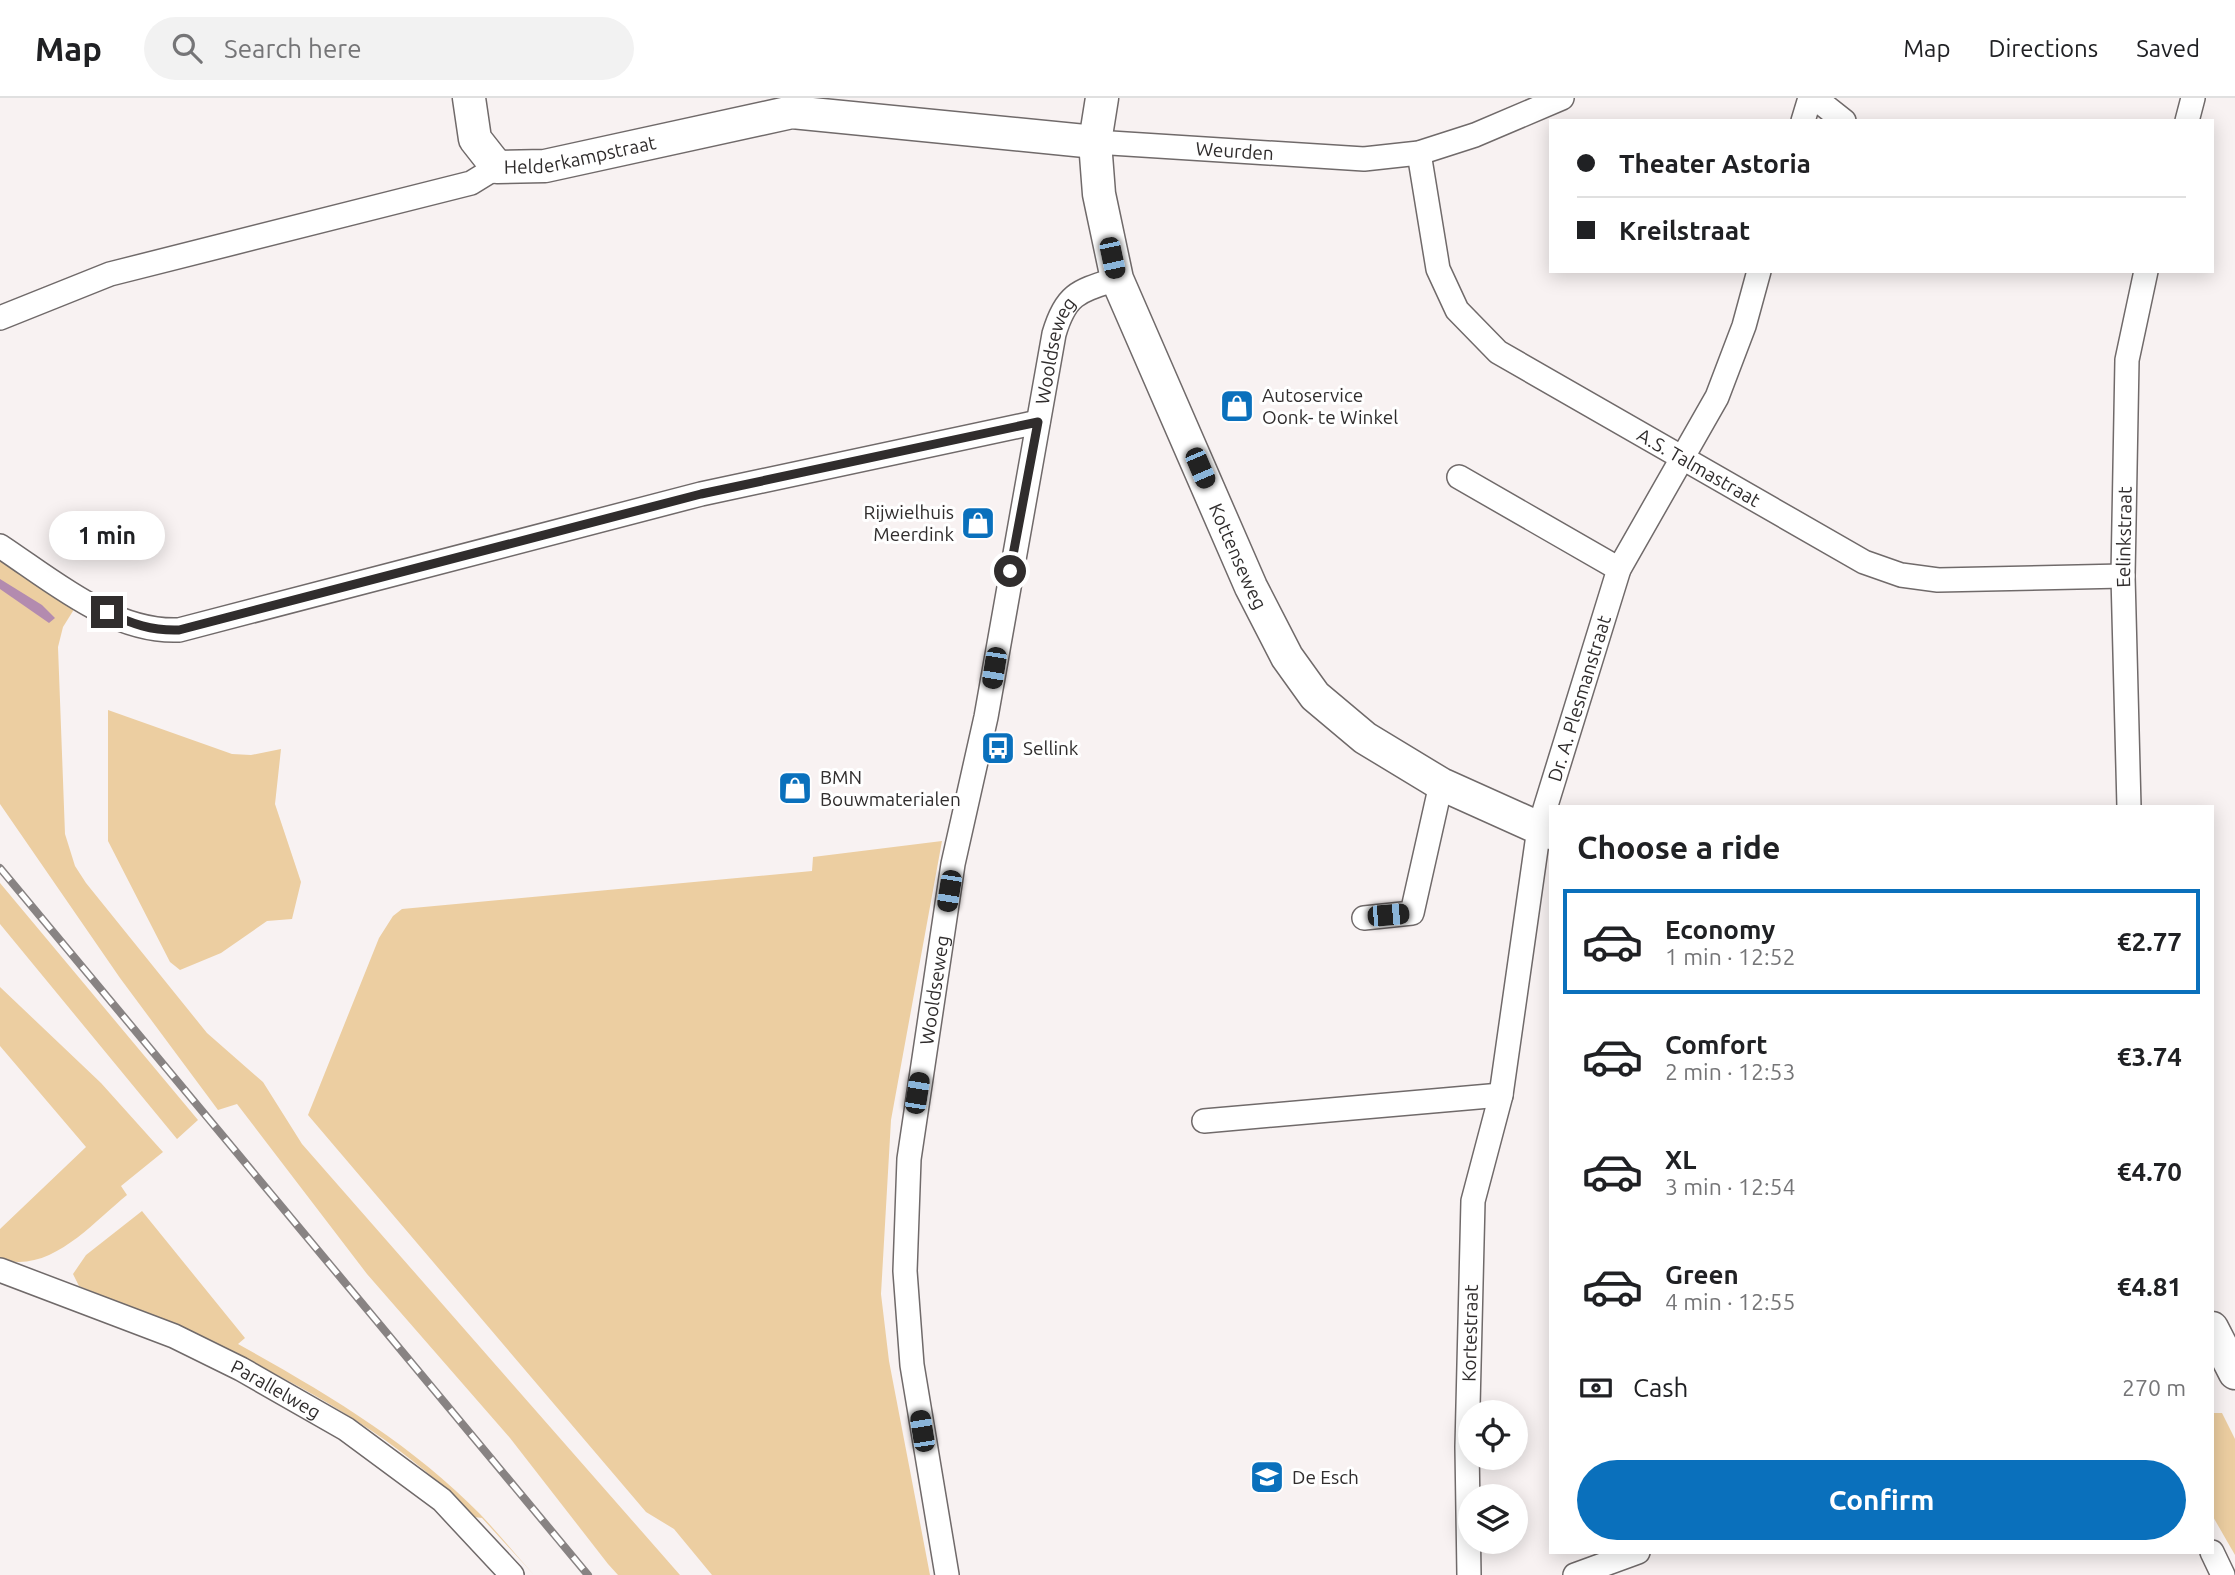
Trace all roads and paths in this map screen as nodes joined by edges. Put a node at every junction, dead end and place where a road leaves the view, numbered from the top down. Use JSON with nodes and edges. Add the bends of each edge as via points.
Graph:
{"nodes":[{"id":1,"x":468,"y":98,"type":"edge"},
{"id":2,"x":1102,"y":98,"type":"edge"},
{"id":3,"x":1562,"y":98,"type":"edge"},
{"id":4,"x":1812,"y":98,"type":"edge"},
{"id":5,"x":2193,"y":98,"type":"edge"},
{"id":6,"x":791,"y":105,"type":"edge"},
{"id":7,"x":1804,"y":119,"type":"edge"},
{"id":8,"x":1841,"y":119,"type":"edge"},
{"id":9,"x":2188,"y":119,"type":"edge"},
{"id":10,"x":1095,"y":142,"type":"junction"},
{"id":11,"x":1419,"y":153,"type":"junction"},
{"id":12,"x":498,"y":167,"type":"junction"},
{"id":13,"x":1758,"y":273,"type":"edge"},
{"id":14,"x":2147,"y":273,"type":"edge"},
{"id":15,"x":1117,"y":279,"type":"junction"},
{"id":16,"x":0,"y":318,"type":"edge"},
{"id":17,"x":1038,"y":422,"type":"junction"},
{"id":18,"x":1682,"y":457,"type":"junction"},
{"id":19,"x":1459,"y":477,"type":"dead end"},
{"id":20,"x":0,"y":546,"type":"edge"},
{"id":21,"x":1619,"y":569,"type":"junction"},
{"id":22,"x":2123,"y":576,"type":"junction"},
{"id":23,"x":1441,"y":784,"type":"junction"},
{"id":24,"x":1552,"y":805,"type":"edge"},
{"id":25,"x":2129,"y":805,"type":"edge"},
{"id":26,"x":1545,"y":830,"type":"edge"},
{"id":27,"x":1364,"y":918,"type":"dead end"},
{"id":28,"x":1501,"y":1095,"type":"junction"},
{"id":29,"x":1204,"y":1121,"type":"dead end"},
{"id":30,"x":0,"y":1270,"type":"edge"},
{"id":31,"x":2214,"y":1333,"type":"edge"},
{"id":32,"x":2229,"y":1371,"type":"edge"},
{"id":33,"x":1633,"y":1554,"type":"edge"},
{"id":34,"x":2213,"y":1554,"type":"edge"},
{"id":35,"x":512,"y":1575,"type":"edge"},
{"id":36,"x":947,"y":1575,"type":"edge"},
{"id":37,"x":1469,"y":1575,"type":"edge"},
{"id":38,"x":1575,"y":1575,"type":"edge"},
{"id":39,"x":2223,"y":1575,"type":"edge"}],
"edges":[{"from":1,"to":12,"type":"street","via":[[475,139]]},
{"from":2,"to":10,"type":"street"},
{"from":3,"to":11,"type":"street","name":"Weurden"},
{"from":4,"to":7,"type":"street"},
{"from":4,"to":8,"type":"street"},
{"from":5,"to":9,"type":"street"},
{"from":6,"to":10,"type":"street","name":"Helderkampstraat"},
{"from":6,"to":12,"type":"street","name":"Helderkampstraat","via":[[545,166]]},
{"from":10,"to":11,"type":"street","name":"Weurden","via":[[1364,159]]},
{"from":10,"to":15,"type":"street","name":"Kottenseweg","via":[[1099,194]]},
{"from":11,"to":18,"type":"street","name":"A.S. Talmastraat","via":[[1438,269],[1457,310],[1498,352]]},
{"from":12,"to":16,"type":"street","name":"Helderkampstraat","via":[[471,183],[110,274]]},
{"from":13,"to":18,"type":"street","name":"Dr. A. Plesmanstraat","via":[[1717,397]]},
{"from":14,"to":22,"type":"street","name":"Eelinkstraat","via":[[2127,360]]},
{"from":15,"to":17,"type":"street","name":"Wooldseweg","via":[[1081,290],[1061,310]]},
{"from":15,"to":23,"type":"street","name":"Kottenseweg","via":[[1251,587],[1287,657],[1315,696],[1355,729]]},
{"from":17,"to":20,"type":"street","via":[[701,494],[179,630],[157,631],[131,624],[83,600]]},
{"from":17,"to":36,"type":"street","name":"Wooldseweg","via":[[986,717],[953,864],[908,1159],[905,1271],[912,1365]]},
{"from":18,"to":21,"type":"street","name":"Dr. A. Plesmanstraat"},
{"from":18,"to":22,"type":"street","name":"A.S. Talmastraat","via":[[1864,562],[1902,576],[1938,580]]},
{"from":19,"to":21,"type":"street"},
{"from":21,"to":24,"type":"street","name":"Dr. A. Plesmanstraat"},
{"from":22,"to":25,"type":"street","name":"Eelinkstraat"},
{"from":23,"to":26,"type":"street","name":"Kottenseweg"},
{"from":23,"to":27,"type":"street","via":[[1412,913]]},
{"from":26,"to":28,"type":"street","name":"Kortestraat"},
{"from":28,"to":29,"type":"street"},
{"from":28,"to":37,"type":"street","name":"Kortestraat","via":[[1473,1201]]},
{"from":30,"to":35,"type":"street","name":"Parallelweg","via":[[174,1336],[346,1429],[442,1500]]},
{"from":31,"to":32,"type":"street"},
{"from":33,"to":38,"type":"street"},
{"from":34,"to":39,"type":"street"}]}
